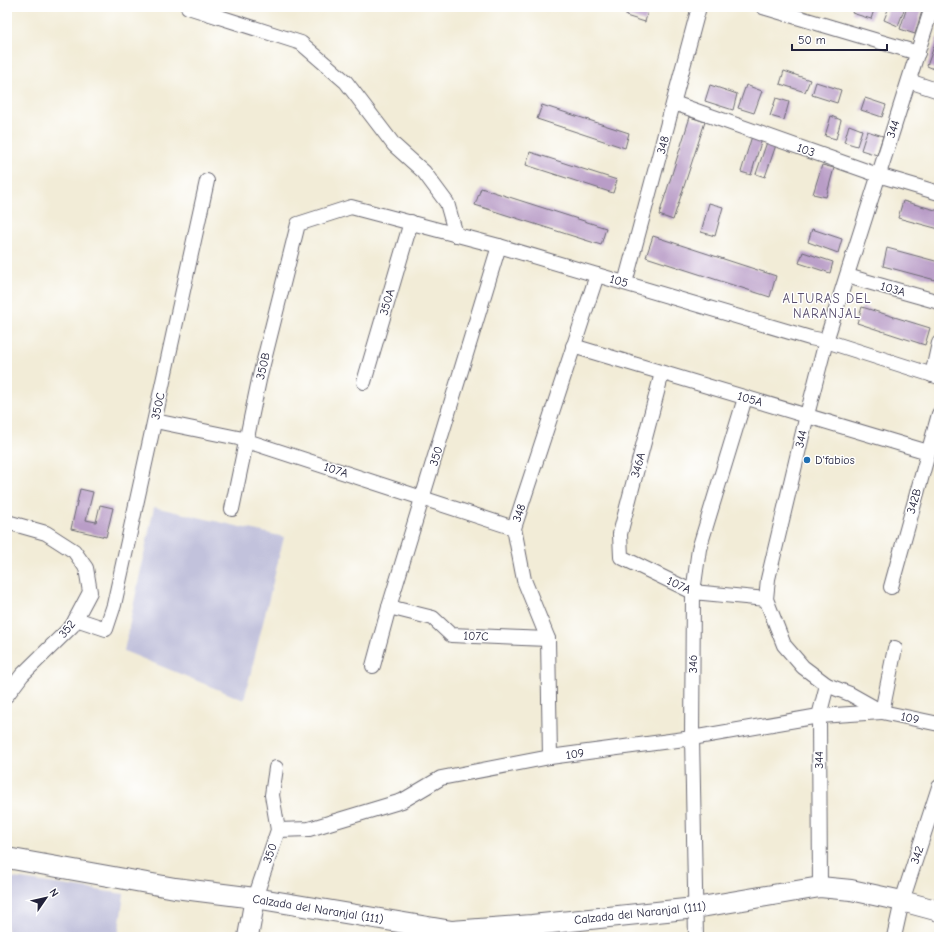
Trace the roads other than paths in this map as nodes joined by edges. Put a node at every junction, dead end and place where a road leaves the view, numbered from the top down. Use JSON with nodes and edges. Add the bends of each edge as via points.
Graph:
{"nodes":[{"id":1,"x":188,"y":7,"type":"edge"},
{"id":2,"x":699,"y":7,"type":"edge"},
{"id":3,"x":763,"y":7,"type":"edge"},
{"id":4,"x":932,"y":7,"type":"edge"},
{"id":5,"x":918,"y":53,"type":"junction"},
{"id":6,"x":909,"y":81,"type":"junction"},
{"id":7,"x":939,"y":91,"type":"edge"},
{"id":8,"x":674,"y":103,"type":"junction"},
{"id":9,"x":878,"y":175,"type":"junction"},
{"id":10,"x":207,"y":181,"type":"dead end"},
{"id":11,"x":939,"y":193,"type":"edge"},
{"id":12,"x":411,"y":222,"type":"junction"},
{"id":13,"x":298,"y":224,"type":"joint"},
{"id":14,"x":456,"y":235,"type":"junction"},
{"id":15,"x":499,"y":246,"type":"junction"},
{"id":16,"x":597,"y":275,"type":"junction"},
{"id":17,"x":848,"y":276,"type":"junction"},
{"id":18,"x":625,"y":283,"type":"junction"},
{"id":19,"x":939,"y":302,"type":"edge"},
{"id":20,"x":826,"y":341,"type":"junction"},
{"id":21,"x":939,"y":343,"type":"edge"},
{"id":22,"x":573,"y":346,"type":"junction"},
{"id":23,"x":662,"y":373,"type":"junction"},
{"id":24,"x":936,"y":376,"type":"edge"},
{"id":25,"x":364,"y":382,"type":"dead end"},
{"id":26,"x":745,"y":398,"type":"junction"},
{"id":27,"x":939,"y":414,"type":"edge"},
{"id":28,"x":806,"y":415,"type":"junction"},
{"id":29,"x":155,"y":421,"type":"junction"},
{"id":30,"x":247,"y":441,"type":"junction"},
{"id":31,"x":928,"y":452,"type":"junction"},
{"id":32,"x":423,"y":499,"type":"junction"},
{"id":33,"x":232,"y":509,"type":"dead end"},
{"id":34,"x":7,"y":522,"type":"edge"},
{"id":35,"x":514,"y":528,"type":"junction"},
{"id":36,"x":621,"y":557,"type":"joint"},
{"id":37,"x":891,"y":587,"type":"dead end"},
{"id":38,"x":693,"y":592,"type":"junction"},
{"id":39,"x":766,"y":598,"type":"junction"},
{"id":40,"x":389,"y":607,"type":"junction"},
{"id":41,"x":76,"y":620,"type":"junction"},
{"id":42,"x":548,"y":638,"type":"junction"},
{"id":43,"x":895,"y":648,"type":"dead end"},
{"id":44,"x":373,"y":666,"type":"dead end"},
{"id":45,"x":827,"y":685,"type":"junction"},
{"id":46,"x":7,"y":695,"type":"edge"},
{"id":47,"x":882,"y":712,"type":"junction"},
{"id":48,"x":819,"y":716,"type":"junction"},
{"id":49,"x":939,"y":724,"type":"edge"},
{"id":50,"x":692,"y":738,"type":"junction"},
{"id":51,"x":550,"y":757,"type":"junction"},
{"id":52,"x":276,"y":768,"type":"dead end"},
{"id":53,"x":939,"y":787,"type":"edge"},
{"id":54,"x":278,"y":830,"type":"junction"},
{"id":55,"x":7,"y":858,"type":"edge"},
{"id":56,"x":820,"y":887,"type":"junction"},
{"id":57,"x":255,"y":898,"type":"junction"},
{"id":58,"x":902,"y":901,"type":"junction"},
{"id":59,"x":695,"y":908,"type":"junction"},
{"id":60,"x":939,"y":911,"type":"edge"},
{"id":61,"x":248,"y":937,"type":"edge"},
{"id":62,"x":696,"y":937,"type":"edge"},
{"id":63,"x":894,"y":937,"type":"edge"}],
"edges":[{"from":1,"to":14,"type":"street","via":[[301,43],[346,82],[394,145],[424,172],[448,203]]},
{"from":2,"to":8,"type":"street","name":"348"},
{"from":3,"to":5,"type":"street"},
{"from":4,"to":5,"type":"street","name":"344"},
{"from":5,"to":6,"type":"street","name":"344"},
{"from":6,"to":7,"type":"street"},
{"from":6,"to":9,"type":"street","name":"344"},
{"from":8,"to":9,"type":"street","name":"103"},
{"from":8,"to":18,"type":"street","name":"348"},
{"from":9,"to":11,"type":"street","name":"103"},
{"from":9,"to":17,"type":"street","name":"344"},
{"from":10,"to":29,"type":"street","name":"350C"},
{"from":12,"to":13,"type":"street","name":"105","via":[[351,207]]},
{"from":12,"to":14,"type":"street","name":"105"},
{"from":12,"to":25,"type":"street","name":"350A"},
{"from":13,"to":30,"type":"street","name":"350B","via":[[259,380]]},
{"from":14,"to":15,"type":"street","name":"105"},
{"from":15,"to":16,"type":"street","name":"105"},
{"from":15,"to":32,"type":"street","name":"350"},
{"from":16,"to":18,"type":"street","name":"105"},
{"from":16,"to":22,"type":"street","name":"348"},
{"from":17,"to":19,"type":"street","name":"103A"},
{"from":17,"to":20,"type":"street","name":"344"},
{"from":18,"to":20,"type":"street","name":"105"},
{"from":20,"to":24,"type":"street","name":"105"},
{"from":20,"to":28,"type":"street","name":"344"},
{"from":21,"to":24,"type":"street"},
{"from":22,"to":23,"type":"street","name":"105A"},
{"from":22,"to":35,"type":"street","name":"348"},
{"from":23,"to":26,"type":"street","name":"105A"},
{"from":23,"to":36,"type":"street","name":"346A","via":[[620,534]]},
{"from":26,"to":28,"type":"street","name":"105A"},
{"from":26,"to":38,"type":"street","name":"346","via":[[699,549]]},
{"from":27,"to":31,"type":"street","name":"342B"},
{"from":28,"to":31,"type":"street","name":"105A"},
{"from":28,"to":39,"type":"street","name":"344","via":[[768,579]]},
{"from":29,"to":30,"type":"street","name":"107A"},
{"from":29,"to":41,"type":"street","name":"350C","via":[[114,605],[106,629]]},
{"from":30,"to":32,"type":"street","name":"107A"},
{"from":30,"to":33,"type":"street","name":"350B"},
{"from":31,"to":37,"type":"street","name":"342B"},
{"from":32,"to":35,"type":"street","name":"107A"},
{"from":32,"to":40,"type":"street","name":"350"},
{"from":34,"to":41,"type":"street","name":"352","via":[[46,534],[74,551],[86,568],[90,592]]},
{"from":35,"to":42,"type":"street","name":"348","via":[[524,580]]},
{"from":36,"to":38,"type":"street","name":"107A"},
{"from":38,"to":39,"type":"street","name":"107A"},
{"from":38,"to":50,"type":"street","name":"346"},
{"from":39,"to":45,"type":"street","name":"344","via":[[784,645],[803,667]]},
{"from":40,"to":42,"type":"street","name":"107C","via":[[433,618],[451,635]]},
{"from":40,"to":44,"type":"street","name":"350"},
{"from":41,"to":46,"type":"street","name":"352","via":[[22,675]]},
{"from":42,"to":51,"type":"street","name":"348"},
{"from":43,"to":47,"type":"street"},
{"from":45,"to":47,"type":"street","name":"109","via":[[850,694]]},
{"from":45,"to":48,"type":"street","name":"344"},
{"from":47,"to":48,"type":"street","name":"109"},
{"from":47,"to":49,"type":"street","name":"109"},
{"from":48,"to":50,"type":"street","name":"109"},
{"from":48,"to":56,"type":"street","name":"344"},
{"from":50,"to":51,"type":"street","name":"109"},
{"from":50,"to":59,"type":"street","name":"346"},
{"from":51,"to":54,"type":"street","name":"109","via":[[441,778],[402,801],[309,829]]},
{"from":52,"to":54,"type":"street","name":"350","via":[[272,795]]},
{"from":53,"to":58,"type":"street","name":"342"},
{"from":54,"to":57,"type":"street","name":"350"},
{"from":55,"to":57,"type":"main road","name":"Calzada del Naranjal (111)","via":[[175,888]]},
{"from":56,"to":58,"type":"main road","name":"Calzada del Naranjal (111)","via":[[851,890]]},
{"from":56,"to":59,"type":"main road","name":"Calzada del Naranjal (111)"},
{"from":57,"to":59,"type":"main road","name":"Calzada del Naranjal (111)","via":[[452,931]]},
{"from":57,"to":61,"type":"main road","name":"350"},
{"from":58,"to":60,"type":"main road","name":"Calzada del Naranjal (111)"},
{"from":58,"to":63,"type":"street","name":"342"},
{"from":59,"to":62,"type":"street","name":"346"}]}
